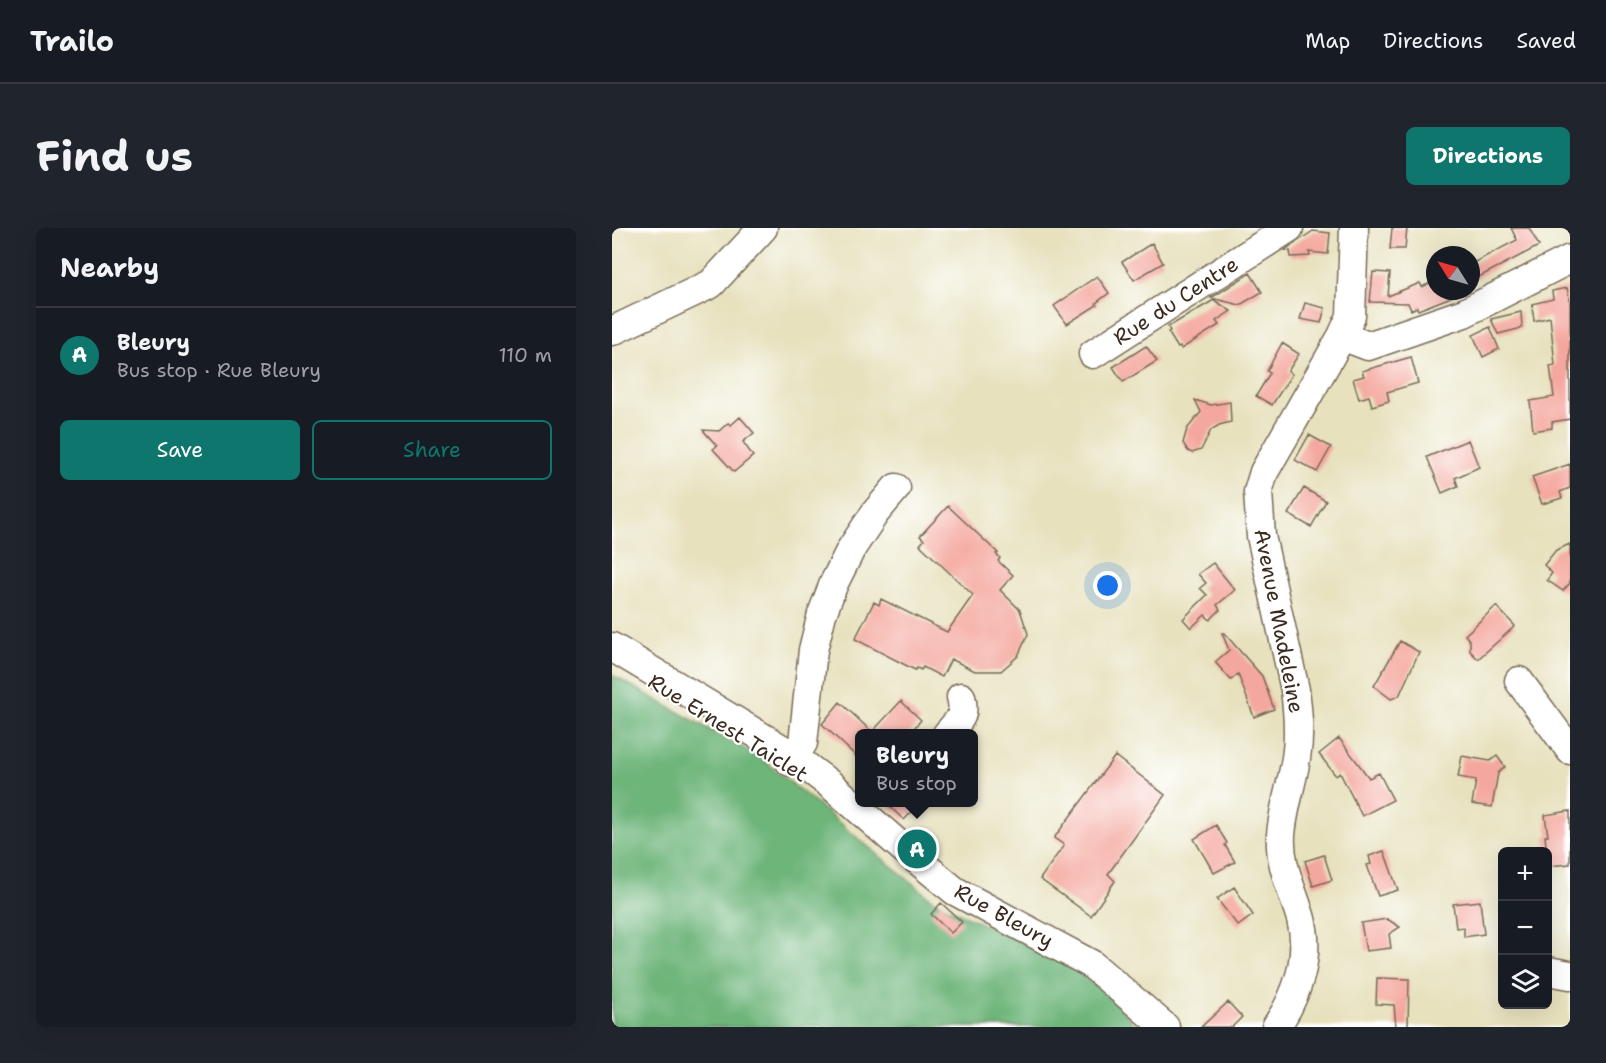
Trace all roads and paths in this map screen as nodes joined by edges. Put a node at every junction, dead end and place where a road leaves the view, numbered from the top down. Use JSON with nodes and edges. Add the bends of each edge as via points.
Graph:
{"nodes":[{"id":1,"x":1289,"y":228,"type":"edge"},
{"id":2,"x":1354,"y":228,"type":"edge"},
{"id":3,"x":751,"y":232,"type":"edge"},
{"id":4,"x":1570,"y":259,"type":"edge"},
{"id":5,"x":612,"y":331,"type":"edge"},
{"id":6,"x":1342,"y":336,"type":"junction"},
{"id":7,"x":1093,"y":354,"type":"dead end"},
{"id":8,"x":896,"y":488,"type":"dead end"},
{"id":9,"x":612,"y":647,"type":"edge"},
{"id":10,"x":612,"y":656,"type":"edge"},
{"id":11,"x":1519,"y":681,"type":"dead end"},
{"id":12,"x":961,"y":697,"type":"dead end"},
{"id":13,"x":951,"y":729,"type":"edge"},
{"id":14,"x":1570,"y":750,"type":"edge"},
{"id":15,"x":792,"y":760,"type":"junction"},
{"id":16,"x":831,"y":785,"type":"joint"},
{"id":17,"x":855,"y":803,"type":"edge"},
{"id":18,"x":855,"y":803,"type":"edge"},
{"id":19,"x":868,"y":812,"type":"edge"},
{"id":20,"x":1552,"y":972,"type":"edge"},
{"id":21,"x":1570,"y":975,"type":"edge"},
{"id":22,"x":1116,"y":984,"type":"junction"},
{"id":23,"x":1152,"y":1027,"type":"edge"},
{"id":24,"x":1165,"y":1027,"type":"edge"},
{"id":25,"x":1276,"y":1027,"type":"edge"}],
"edges":[{"from":1,"to":7,"type":"street","name":"Rue du Centre"},
{"from":2,"to":6,"type":"street","name":"Avenue Madeleine","via":[[1351,316]]},
{"from":3,"to":5,"type":"street","via":[[711,284]]},
{"from":4,"to":6,"type":"street","via":[[1464,313],[1390,338],[1368,345]]},
{"from":6,"to":25,"type":"street","name":"Avenue Madeleine","via":[[1264,472],[1258,492],[1261,536],[1299,715],[1281,851],[1301,920],[1304,950],[1296,991]]},
{"from":8,"to":15,"type":"street","via":[[851,549],[822,615],[810,671],[803,743]]},
{"from":9,"to":15,"type":"street","name":"Rue Ernest Taiclet","via":[[750,728]]},
{"from":10,"to":15,"type":"street","name":"Rue Ernest Taiclet"},
{"from":11,"to":14,"type":"street"},
{"from":12,"to":13,"type":"street","via":[[962,715]]},
{"from":15,"to":16,"type":"street","name":"Rue Ernest Taiclet"},
{"from":15,"to":17,"type":"street","name":"Rue Ernest Taiclet"},
{"from":16,"to":18,"type":"street","name":"Rue Bleury"},
{"from":19,"to":22,"type":"street","name":"Rue Bleury","via":[[905,850],[955,891],[1091,964]]},
{"from":20,"to":21,"type":"street"},
{"from":22,"to":23,"type":"street"},
{"from":22,"to":24,"type":"street"}]}
